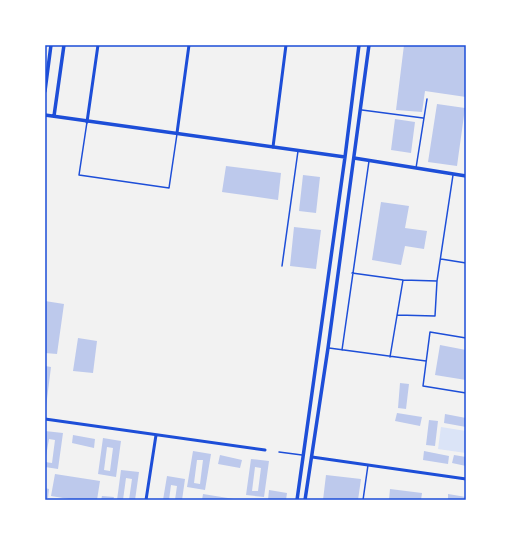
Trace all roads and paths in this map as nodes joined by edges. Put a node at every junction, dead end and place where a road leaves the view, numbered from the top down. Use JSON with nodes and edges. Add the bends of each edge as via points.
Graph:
{"nodes":[{"id":1,"x":51,"y":45,"type":"edge"},
{"id":2,"x":64,"y":45,"type":"edge"},
{"id":3,"x":98,"y":45,"type":"edge"},
{"id":4,"x":189,"y":45,"type":"edge"},
{"id":5,"x":286,"y":45,"type":"edge"},
{"id":6,"x":359,"y":45,"type":"edge"},
{"id":7,"x":369,"y":45,"type":"edge"},
{"id":8,"x":45,"y":92,"type":"edge"},
{"id":9,"x":427,"y":99,"type":"dead end"},
{"id":10,"x":360,"y":109,"type":"junction"},
{"id":11,"x":45,"y":115,"type":"edge"},
{"id":12,"x":54,"y":116,"type":"junction"},
{"id":13,"x":424,"y":118,"type":"junction"},
{"id":14,"x":87,"y":122,"type":"junction"},
{"id":15,"x":177,"y":134,"type":"junction"},
{"id":16,"x":273,"y":147,"type":"junction"},
{"id":17,"x":298,"y":151,"type":"junction"},
{"id":18,"x":345,"y":157,"type":"junction"},
{"id":19,"x":354,"y":158,"type":"junction"},
{"id":20,"x":368,"y":161,"type":"junction"},
{"id":21,"x":416,"y":168,"type":"junction"},
{"id":22,"x":454,"y":174,"type":"junction"},
{"id":23,"x":466,"y":176,"type":"edge"},
{"id":24,"x":441,"y":259,"type":"junction"},
{"id":25,"x":466,"y":263,"type":"edge"},
{"id":26,"x":282,"y":266,"type":"dead end"},
{"id":27,"x":352,"y":274,"type":"junction"},
{"id":28,"x":403,"y":280,"type":"junction"},
{"id":29,"x":437,"y":281,"type":"junction"},
{"id":30,"x":397,"y":315,"type":"junction"},
{"id":31,"x":466,"y":338,"type":"edge"},
{"id":32,"x":318,"y":347,"type":"junction"},
{"id":33,"x":328,"y":348,"type":"junction"},
{"id":34,"x":342,"y":350,"type":"junction"},
{"id":35,"x":390,"y":356,"type":"junction"},
{"id":36,"x":316,"y":360,"type":"junction"},
{"id":37,"x":426,"y":361,"type":"junction"},
{"id":38,"x":326,"y":362,"type":"junction"},
{"id":39,"x":466,"y":393,"type":"edge"},
{"id":40,"x":45,"y":419,"type":"edge"},
{"id":41,"x":156,"y":435,"type":"junction"},
{"id":42,"x":265,"y":450,"type":"dead end"},
{"id":43,"x":279,"y":452,"type":"dead end"},
{"id":44,"x":304,"y":456,"type":"junction"},
{"id":45,"x":312,"y":457,"type":"junction"},
{"id":46,"x":368,"y":465,"type":"junction"},
{"id":47,"x":466,"y":479,"type":"edge"},
{"id":48,"x":146,"y":500,"type":"edge"},
{"id":49,"x":298,"y":500,"type":"edge"},
{"id":50,"x":306,"y":500,"type":"edge"},
{"id":51,"x":363,"y":500,"type":"edge"}],
"edges":[{"from":1,"to":8,"type":"street"},
{"from":2,"to":12,"type":"street"},
{"from":3,"to":14,"type":"street"},
{"from":4,"to":15,"type":"street"},
{"from":5,"to":16,"type":"street"},
{"from":6,"to":18,"type":"street"},
{"from":7,"to":10,"type":"street"},
{"from":9,"to":13,"type":"lane"},
{"from":10,"to":13,"type":"lane"},
{"from":10,"to":19,"type":"street"},
{"from":11,"to":12,"type":"street"},
{"from":12,"to":14,"type":"street"},
{"from":13,"to":21,"type":"lane"},
{"from":14,"to":15,"type":"street"},
{"from":14,"to":15,"type":"lane","via":[[79,175],[169,188]]},
{"from":15,"to":16,"type":"street"},
{"from":16,"to":17,"type":"street"},
{"from":17,"to":18,"type":"street"},
{"from":17,"to":26,"type":"lane"},
{"from":18,"to":32,"type":"street"},
{"from":19,"to":20,"type":"street"},
{"from":19,"to":33,"type":"street"},
{"from":20,"to":21,"type":"street"},
{"from":20,"to":27,"type":"lane"},
{"from":21,"to":22,"type":"street"},
{"from":22,"to":23,"type":"street"},
{"from":22,"to":24,"type":"lane"},
{"from":24,"to":25,"type":"lane"},
{"from":24,"to":29,"type":"lane"},
{"from":27,"to":28,"type":"lane"},
{"from":27,"to":34,"type":"lane"},
{"from":28,"to":29,"type":"lane"},
{"from":28,"to":30,"type":"lane"},
{"from":29,"to":30,"type":"lane","via":[[435,316]]},
{"from":30,"to":35,"type":"lane"},
{"from":31,"to":37,"type":"lane","via":[[430,332]]},
{"from":32,"to":33,"type":"street"},
{"from":32,"to":36,"type":"street"},
{"from":33,"to":34,"type":"lane"},
{"from":33,"to":38,"type":"street"},
{"from":34,"to":35,"type":"lane"},
{"from":35,"to":37,"type":"lane"},
{"from":36,"to":38,"type":"street"},
{"from":36,"to":44,"type":"street"},
{"from":37,"to":39,"type":"lane","via":[[423,386]]},
{"from":38,"to":45,"type":"street"},
{"from":40,"to":41,"type":"street"},
{"from":41,"to":42,"type":"street"},
{"from":41,"to":48,"type":"street"},
{"from":43,"to":44,"type":"lane"},
{"from":44,"to":49,"type":"street"},
{"from":45,"to":46,"type":"street"},
{"from":45,"to":50,"type":"street"},
{"from":46,"to":47,"type":"street"},
{"from":46,"to":51,"type":"lane"}]}
